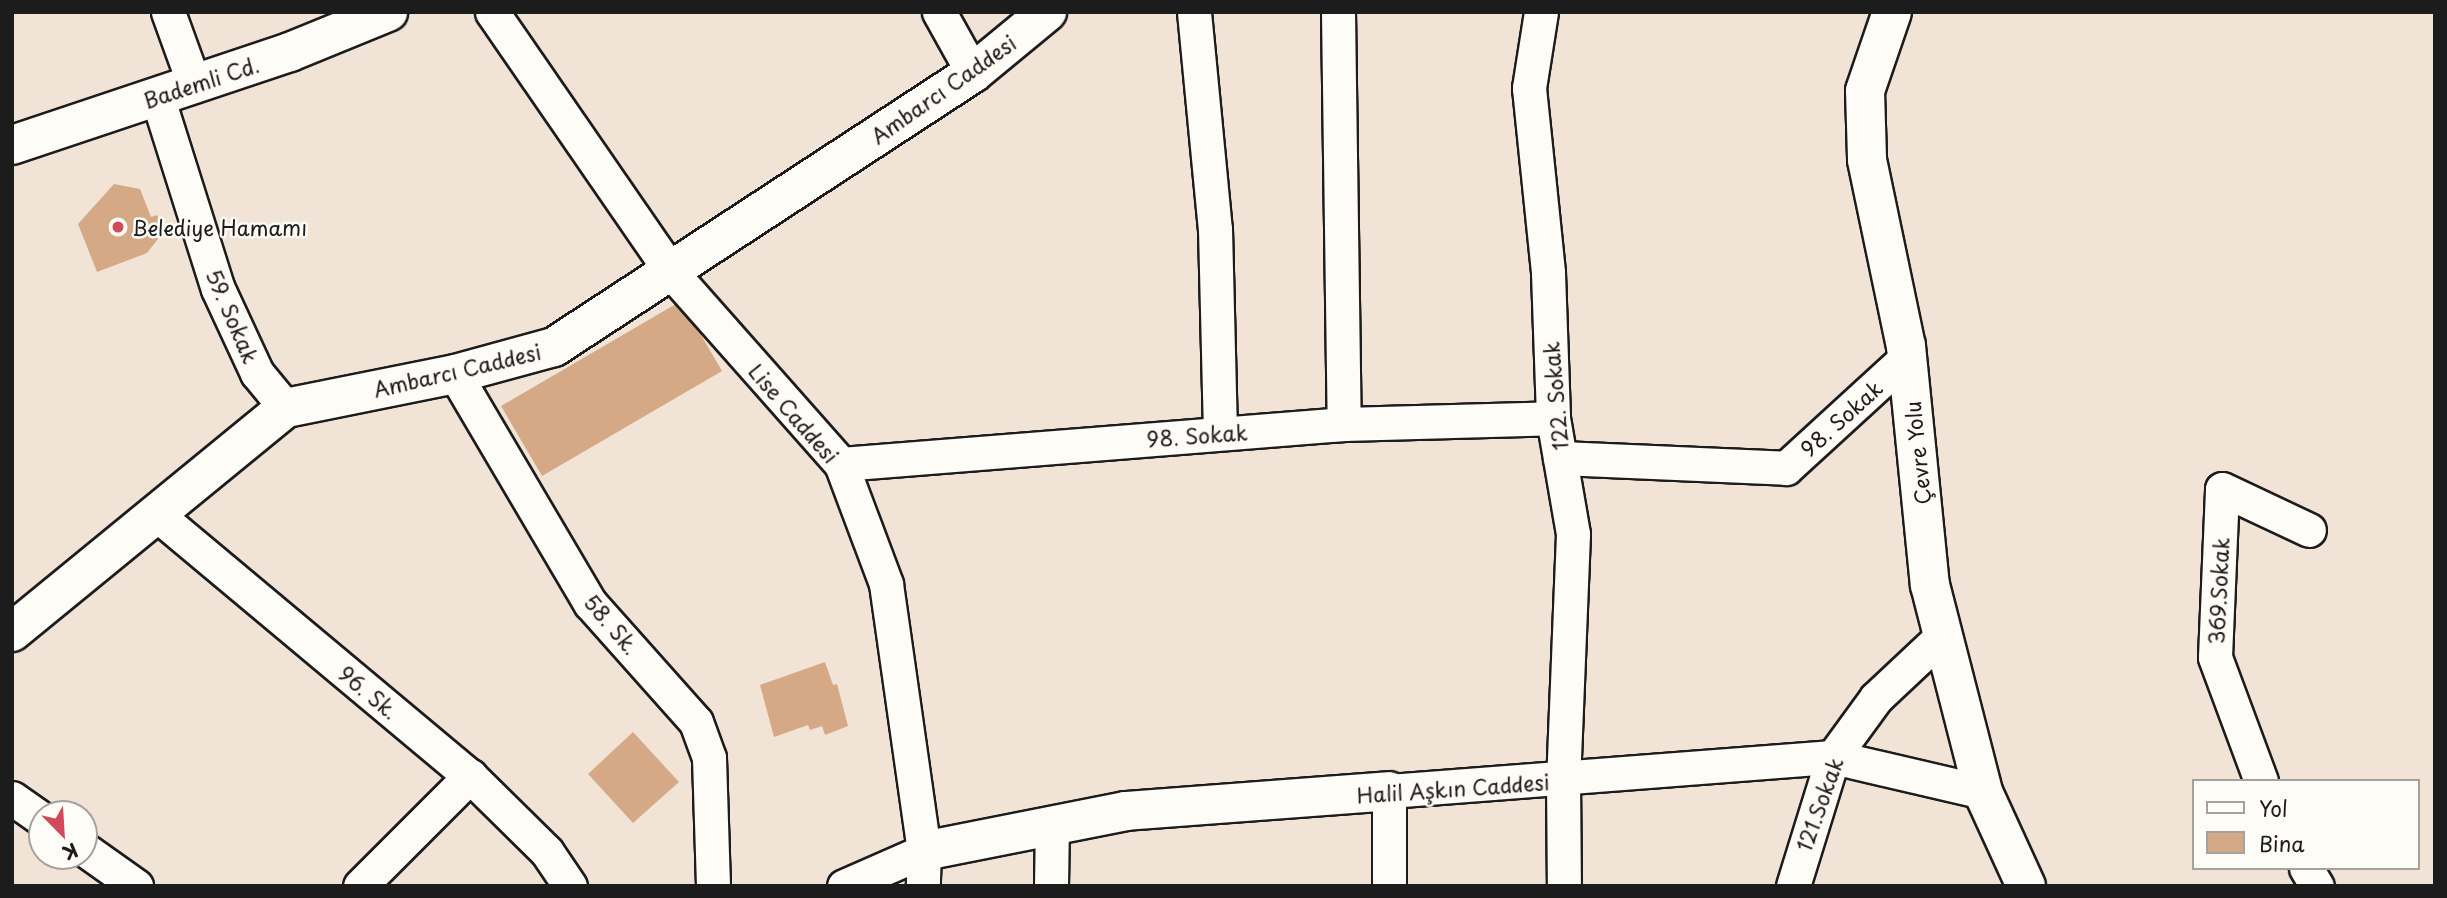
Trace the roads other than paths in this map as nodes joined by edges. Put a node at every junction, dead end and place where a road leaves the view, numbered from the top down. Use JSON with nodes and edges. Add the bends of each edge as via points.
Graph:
{"nodes":[{"id":1,"x":168,"y":12,"type":"edge"},
{"id":2,"x":388,"y":12,"type":"edge"},
{"id":3,"x":492,"y":12,"type":"edge"},
{"id":4,"x":939,"y":12,"type":"edge"},
{"id":5,"x":1047,"y":12,"type":"edge"},
{"id":6,"x":1194,"y":12,"type":"edge"},
{"id":7,"x":1339,"y":12,"type":"edge"},
{"id":8,"x":1541,"y":12,"type":"edge"},
{"id":9,"x":1892,"y":12,"type":"edge"},
{"id":10,"x":973,"y":73,"type":"junction"},
{"id":11,"x":194,"y":83,"type":"junction"},
{"id":12,"x":157,"y":96,"type":"junction"},
{"id":13,"x":12,"y":145,"type":"edge"},
{"id":14,"x":672,"y":273,"type":"junction"},
{"id":15,"x":1907,"y":358,"type":"junction"},
{"id":16,"x":455,"y":374,"type":"junction"},
{"id":17,"x":286,"y":408,"type":"junction"},
{"id":18,"x":1553,"y":418,"type":"junction"},
{"id":19,"x":1344,"y":425,"type":"junction"},
{"id":20,"x":1220,"y":433,"type":"junction"},
{"id":21,"x":1560,"y":458,"type":"junction"},
{"id":22,"x":841,"y":464,"type":"junction"},
{"id":23,"x":155,"y":513,"type":"junction"},
{"id":24,"x":2309,"y":530,"type":"dead end"},
{"id":25,"x":12,"y":632,"type":"edge"},
{"id":26,"x":1943,"y":635,"type":"junction"},
{"id":27,"x":1833,"y":757,"type":"junction"},
{"id":28,"x":470,"y":776,"type":"junction"},
{"id":29,"x":2259,"y":779,"type":"edge"},
{"id":30,"x":1563,"y":780,"type":"junction"},
{"id":31,"x":1390,"y":791,"type":"junction"},
{"id":32,"x":1983,"y":792,"type":"junction"},
{"id":33,"x":12,"y":799,"type":"edge"},
{"id":34,"x":28,"y":810,"type":"edge"},
{"id":35,"x":1052,"y":825,"type":"junction"},
{"id":36,"x":98,"y":859,"type":"edge"},
{"id":37,"x":923,"y":868,"type":"edge"},
{"id":38,"x":2307,"y":870,"type":"edge"},
{"id":39,"x":136,"y":886,"type":"edge"},
{"id":40,"x":360,"y":886,"type":"edge"},
{"id":41,"x":569,"y":886,"type":"edge"},
{"id":42,"x":713,"y":886,"type":"edge"},
{"id":43,"x":844,"y":886,"type":"edge"},
{"id":44,"x":1051,"y":886,"type":"edge"},
{"id":45,"x":1389,"y":886,"type":"edge"},
{"id":46,"x":1564,"y":886,"type":"edge"},
{"id":47,"x":1793,"y":886,"type":"edge"},
{"id":48,"x":2026,"y":886,"type":"edge"},
{"id":49,"x":2317,"y":886,"type":"edge"}],
"edges":[{"from":1,"to":11,"type":"street"},
{"from":2,"to":11,"type":"street","name":"Bademli Cd.","via":[[290,52]]},
{"from":3,"to":14,"type":"street","name":"Lise Caddesi"},
{"from":4,"to":10,"type":"street"},
{"from":5,"to":10,"type":"street","name":"Ambarcı Caddesi"},
{"from":6,"to":20,"type":"street","via":[[1215,229]]},
{"from":7,"to":19,"type":"street"},
{"from":8,"to":18,"type":"street","name":"122. Sokak","via":[[1528,88],[1548,273]]},
{"from":9,"to":15,"type":"street","name":"Çevre Yolu","via":[[1865,91],[1867,160]]},
{"from":10,"to":14,"type":"street","name":"Ambarcı Caddesi"},
{"from":11,"to":12,"type":"street","name":"Bademli Cd."},
{"from":12,"to":13,"type":"street","name":"Bademli Cd."},
{"from":12,"to":17,"type":"street","name":"59. Sokak","via":[[218,289],[257,373]]},
{"from":14,"to":16,"type":"street","name":"Ambarcı Caddesi","via":[[554,346]]},
{"from":14,"to":22,"type":"street","name":"Lise Caddesi"},
{"from":15,"to":21,"type":"street","name":"98. Sokak","via":[[1786,468]]},
{"from":15,"to":26,"type":"street","name":"Çevre Yolu","via":[[1930,585]]},
{"from":16,"to":17,"type":"street","name":"Ambarcı Caddesi"},
{"from":16,"to":42,"type":"street","name":"58. Sk.","via":[[590,603],[696,722],[709,758]]},
{"from":17,"to":23,"type":"street","name":"Ambarcı Caddesi"},
{"from":18,"to":19,"type":"street","name":"98. Sokak"},
{"from":18,"to":21,"type":"street","name":"122. Sokak"},
{"from":19,"to":20,"type":"street","name":"98. Sokak"},
{"from":20,"to":22,"type":"street","name":"98. Sokak"},
{"from":21,"to":30,"type":"street","name":"122. Sokak","via":[[1573,534]]},
{"from":22,"to":37,"type":"street","name":"Lise Caddesi","via":[[886,584]]},
{"from":23,"to":25,"type":"street","name":"Ambarcı Caddesi"},
{"from":23,"to":28,"type":"street","name":"96. Sk."},
{"from":24,"to":29,"type":"street","name":"369.Sokak","via":[[2222,489],[2215,657]]},
{"from":26,"to":27,"type":"street","name":"121.Sokak","via":[[1876,698]]},
{"from":26,"to":32,"type":"street","name":"Çevre Yolu"},
{"from":27,"to":30,"type":"street","name":"Halil Aşkın Caddesi"},
{"from":27,"to":32,"type":"street","name":"Halil Aşkın Caddesi"},
{"from":27,"to":47,"type":"street","name":"121.Sokak"},
{"from":28,"to":40,"type":"street"},
{"from":28,"to":41,"type":"street","name":"96. Sk.","via":[[547,852]]},
{"from":30,"to":31,"type":"street","name":"Halil Aşkın Caddesi"},
{"from":30,"to":46,"type":"street","name":"122. Sokak"},
{"from":31,"to":35,"type":"street","name":"Halil Aşkın Caddesi","via":[[1126,811]]},
{"from":31,"to":45,"type":"street"},
{"from":32,"to":48,"type":"street","name":"Çevre Yolu"},
{"from":33,"to":34,"type":"street"},
{"from":35,"to":37,"type":"street","name":"Halil Aşkın Caddesi"},
{"from":35,"to":44,"type":"street"},
{"from":36,"to":39,"type":"street"},
{"from":37,"to":43,"type":"street"},
{"from":38,"to":49,"type":"street"}]}
